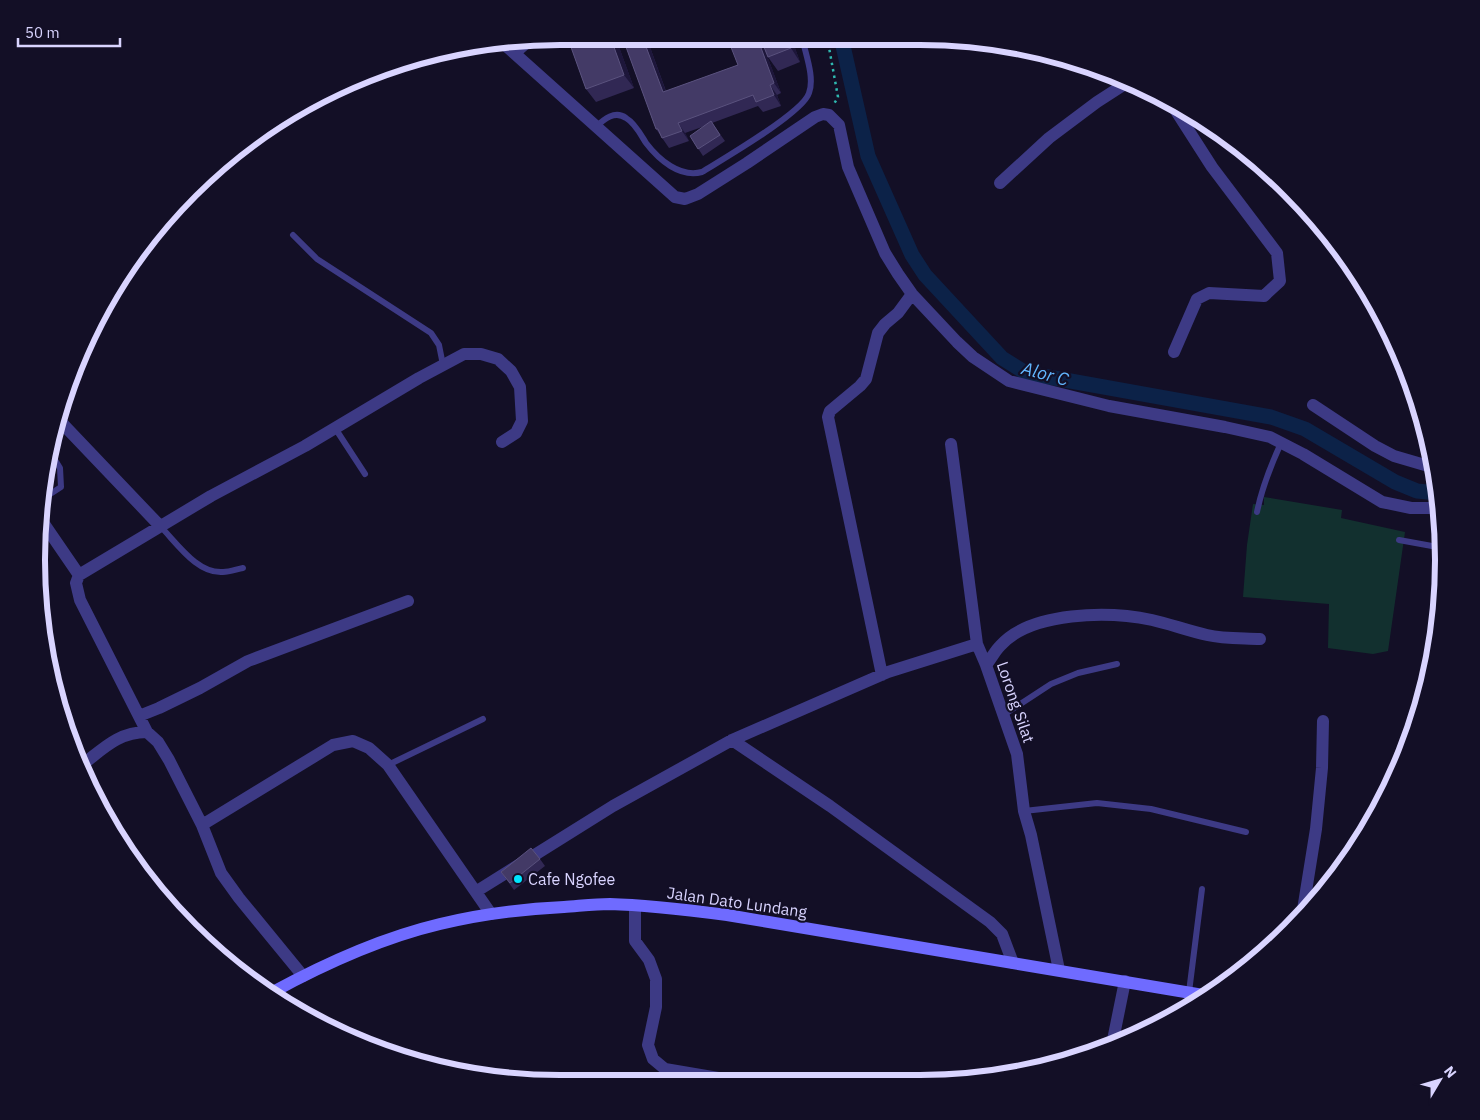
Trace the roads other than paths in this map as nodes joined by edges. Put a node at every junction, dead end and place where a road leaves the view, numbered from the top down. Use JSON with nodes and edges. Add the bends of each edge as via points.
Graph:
{"nodes":[{"id":1,"x":804,"y":45,"type":"edge"},
{"id":2,"x":527,"y":46,"type":"edge"},
{"id":3,"x":508,"y":48,"type":"edge"},
{"id":4,"x":517,"y":55,"type":"junction"},
{"id":5,"x":1122,"y":86,"type":"edge"},
{"id":6,"x":1179,"y":115,"type":"edge"},
{"id":7,"x":596,"y":128,"type":"junction"},
{"id":8,"x":1000,"y":183,"type":"dead end"},
{"id":9,"x":293,"y":235,"type":"dead end"},
{"id":10,"x":912,"y":294,"type":"junction"},
{"id":11,"x":1174,"y":352,"type":"dead end"},
{"id":12,"x":443,"y":365,"type":"junction"},
{"id":13,"x":1314,"y":405,"type":"dead end"},
{"id":14,"x":64,"y":425,"type":"edge"},
{"id":15,"x":335,"y":428,"type":"junction"},
{"id":16,"x":502,"y":442,"type":"dead end"},
{"id":17,"x":1281,"y":443,"type":"junction"},
{"id":18,"x":951,"y":444,"type":"dead end"},
{"id":19,"x":55,"y":460,"type":"edge"},
{"id":20,"x":1426,"y":466,"type":"edge"},
{"id":21,"x":365,"y":474,"type":"dead end"},
{"id":22,"x":49,"y":495,"type":"edge"},
{"id":23,"x":1432,"y":508,"type":"edge"},
{"id":24,"x":1257,"y":512,"type":"dead end"},
{"id":25,"x":160,"y":526,"type":"junction"},
{"id":26,"x":46,"y":527,"type":"edge"},
{"id":27,"x":1399,"y":540,"type":"dead end"},
{"id":28,"x":1435,"y":546,"type":"edge"},
{"id":29,"x":243,"y":568,"type":"dead end"},
{"id":30,"x":79,"y":575,"type":"junction"},
{"id":31,"x":408,"y":601,"type":"dead end"},
{"id":32,"x":1260,"y":639,"type":"dead end"},
{"id":33,"x":977,"y":644,"type":"junction"},
{"id":34,"x":1117,"y":664,"type":"dead end"},
{"id":35,"x":986,"y":665,"type":"junction"},
{"id":36,"x":882,"y":675,"type":"junction"},
{"id":37,"x":1005,"y":714,"type":"junction"},
{"id":38,"x":139,"y":716,"type":"junction"},
{"id":39,"x":483,"y":719,"type":"dead end"},
{"id":40,"x":1323,"y":721,"type":"dead end"},
{"id":41,"x":146,"y":732,"type":"junction"},
{"id":42,"x":732,"y":740,"type":"junction"},
{"id":43,"x":87,"y":763,"type":"edge"},
{"id":44,"x":388,"y":765,"type":"junction"},
{"id":45,"x":1024,"y":811,"type":"junction"},
{"id":46,"x":202,"y":825,"type":"junction"},
{"id":47,"x":1246,"y":832,"type":"dead end"},
{"id":48,"x":1202,"y":889,"type":"dead end"},
{"id":49,"x":477,"y":891,"type":"junction"},
{"id":50,"x":1304,"y":903,"type":"edge"},
{"id":51,"x":635,"y":906,"type":"junction"},
{"id":52,"x":491,"y":914,"type":"junction"},
{"id":53,"x":1013,"y":963,"type":"junction"},
{"id":54,"x":1060,"y":970,"type":"junction"},
{"id":55,"x":303,"y":976,"type":"junction"},
{"id":56,"x":1125,"y":981,"type":"junction"},
{"id":57,"x":277,"y":990,"type":"edge"},
{"id":58,"x":1189,"y":992,"type":"junction"},
{"id":59,"x":1197,"y":994,"type":"edge"},
{"id":60,"x":1113,"y":1037,"type":"edge"},
{"id":61,"x":700,"y":1075,"type":"edge"}],
"edges":[{"from":1,"to":7,"type":"lane","via":[[811,78],[807,99],[781,121],[702,172],[683,172],[670,166],[626,118],[618,115],[605,118]]},
{"from":2,"to":4,"type":"lane"},
{"from":3,"to":4,"type":"street"},
{"from":4,"to":7,"type":"street"},
{"from":5,"to":8,"type":"street","via":[[1049,138]]},
{"from":6,"to":11,"type":"street","via":[[1212,167],[1277,254],[1280,281],[1264,296],[1209,293],[1197,299]]},
{"from":7,"to":10,"type":"street","via":[[675,197],[685,199],[698,194],[814,118],[829,115],[839,126],[848,167],[885,253]]},
{"from":9,"to":12,"type":"lane","via":[[317,259],[431,333],[439,345]]},
{"from":10,"to":17,"type":"street","via":[[962,347],[1009,381],[1109,406],[1258,434]]},
{"from":10,"to":36,"type":"street","via":[[878,333],[866,379],[830,411],[828,417]]},
{"from":12,"to":15,"type":"street"},
{"from":12,"to":16,"type":"street","via":[[464,354],[481,354],[498,359],[511,371],[520,387],[522,421],[516,433]]},
{"from":13,"to":20,"type":"street","via":[[1381,449]]},
{"from":14,"to":25,"type":"street"},
{"from":15,"to":21,"type":"lane"},
{"from":15,"to":25,"type":"street"},
{"from":17,"to":23,"type":"street","via":[[1382,502],[1398,507]]},
{"from":17,"to":24,"type":"lane","via":[[1269,468]]},
{"from":18,"to":33,"type":"street","name":"Lorong Silat"},
{"from":19,"to":22,"type":"lane","via":[[60,468],[61,487]]},
{"from":25,"to":29,"type":"lane","via":[[207,570],[223,572]]},
{"from":25,"to":30,"type":"street"},
{"from":26,"to":30,"type":"street"},
{"from":27,"to":28,"type":"lane"},
{"from":30,"to":38,"type":"street","via":[[76,583],[80,600]]},
{"from":31,"to":38,"type":"street","via":[[248,661]]},
{"from":32,"to":35,"type":"street","via":[[1208,636],[1152,620],[1093,614],[1040,623],[1017,632],[1000,645]]},
{"from":33,"to":35,"type":"street","name":"Lorong Silat"},
{"from":33,"to":36,"type":"street"},
{"from":34,"to":37,"type":"lane","via":[[1078,673],[1051,684]]},
{"from":35,"to":37,"type":"street","name":"Lorong Silat"},
{"from":36,"to":42,"type":"street"},
{"from":37,"to":45,"type":"street","name":"Lorong Silat","via":[[1018,754]]},
{"from":38,"to":41,"type":"street"},
{"from":39,"to":44,"type":"lane"},
{"from":40,"to":50,"type":"street","via":[[1316,829]]},
{"from":41,"to":43,"type":"street","via":[[133,732],[121,737]]},
{"from":41,"to":46,"type":"street","via":[[158,742],[169,760]]},
{"from":42,"to":49,"type":"street","via":[[613,806]]},
{"from":42,"to":53,"type":"street","via":[[830,806],[990,922],[1002,934]]},
{"from":44,"to":46,"type":"street","via":[[369,748],[353,741],[333,745]]},
{"from":44,"to":49,"type":"street"},
{"from":45,"to":47,"type":"lane","via":[[1097,803],[1151,809]]},
{"from":45,"to":54,"type":"street","name":"Lorong Silat"},
{"from":46,"to":55,"type":"street","via":[[221,873]]},
{"from":48,"to":58,"type":"lane"},
{"from":49,"to":52,"type":"street"},
{"from":51,"to":52,"type":"main road","name":"Jalan Dato Lundang","via":[[599,905]]},
{"from":51,"to":53,"type":"main road","name":"Jalan Dato Lundang","via":[[727,915]]},
{"from":51,"to":61,"type":"street","via":[[635,941],[650,960],[656,979],[656,1007],[648,1044],[653,1059],[665,1069]]},
{"from":52,"to":55,"type":"main road","name":"Jalan Dato Lundang","via":[[439,924]]},
{"from":53,"to":54,"type":"main road","name":"Jalan Dato Lundang"},
{"from":54,"to":56,"type":"main road","name":"Jalan Dato Lundang"},
{"from":55,"to":57,"type":"main road","name":"Jalan Dato Lundang"},
{"from":56,"to":58,"type":"main road","name":"Jalan Dato Lundang"},
{"from":56,"to":60,"type":"street"},
{"from":58,"to":59,"type":"main road","name":"Jalan Dato Lundang"}]}
